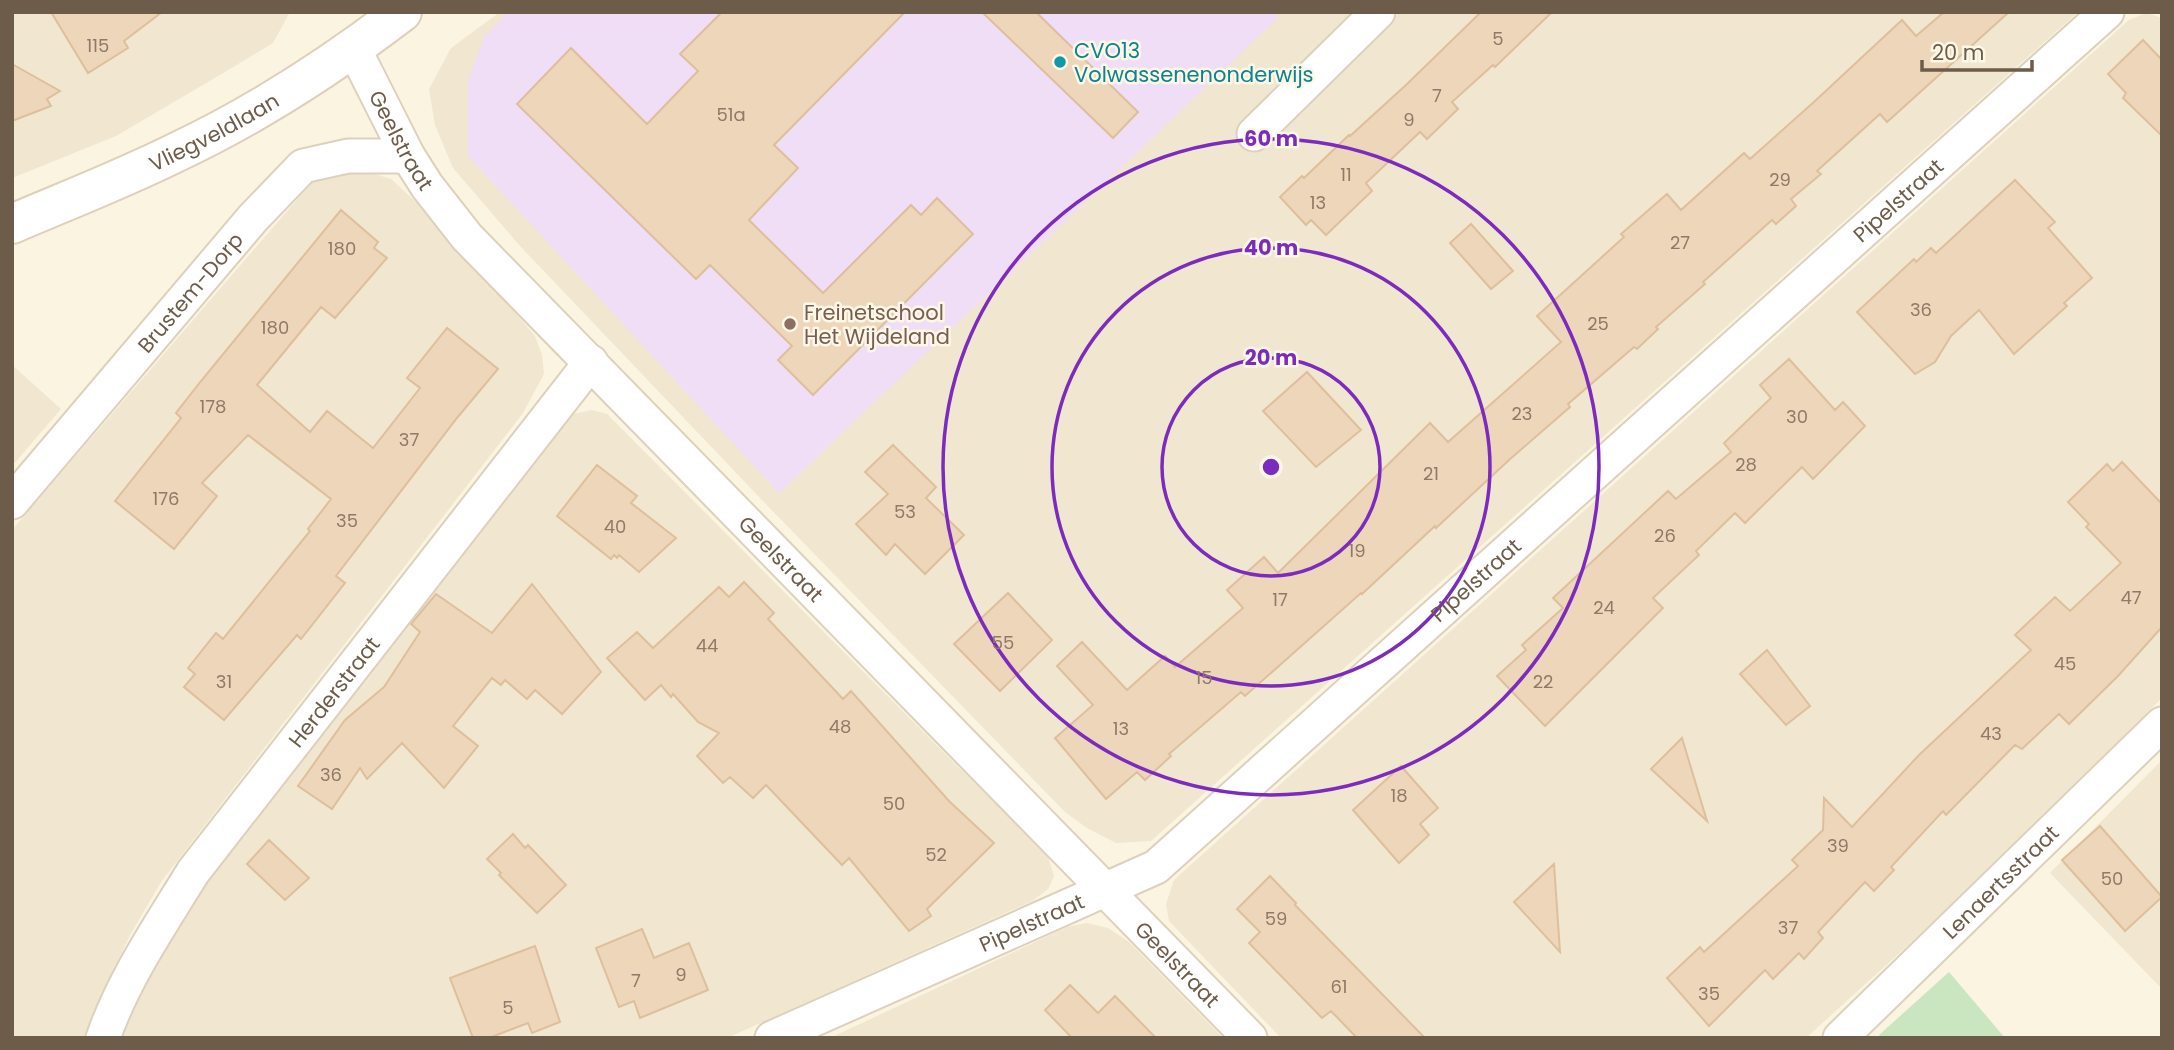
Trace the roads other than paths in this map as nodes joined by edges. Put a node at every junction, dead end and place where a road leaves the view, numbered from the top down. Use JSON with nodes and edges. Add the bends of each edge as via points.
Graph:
{"nodes":[{"id":1,"x":1378,"y":12,"type":"edge"},
{"id":2,"x":2107,"y":12,"type":"edge"},
{"id":3,"x":374,"y":26,"type":"edge"},
{"id":4,"x":1254,"y":134,"type":"dead end"},
{"id":5,"x":408,"y":156,"type":"junction"},
{"id":6,"x":12,"y":224,"type":"edge"},
{"id":7,"x":591,"y":362,"type":"junction"},
{"id":8,"x":12,"y":502,"type":"edge"},
{"id":9,"x":2162,"y":724,"type":"edge"},
{"id":10,"x":1106,"y":890,"type":"junction"},
{"id":11,"x":103,"y":1038,"type":"edge"},
{"id":12,"x":772,"y":1038,"type":"edge"},
{"id":13,"x":1250,"y":1038,"type":"edge"},
{"id":14,"x":1840,"y":1038,"type":"edge"}],
"edges":[{"from":1,"to":4,"type":"street"},
{"from":2,"to":10,"type":"street","name":"Pipelstraat","via":[[1156,867]]},
{"from":3,"to":5,"type":"street","name":"Geelstraat"},
{"from":3,"to":6,"type":"main road","name":"Vliegveldlaan","via":[[259,108],[180,151]]},
{"from":5,"to":7,"type":"street","name":"Geelstraat","via":[[467,237]]},
{"from":5,"to":8,"type":"street","name":"Brustem-Dorp","via":[[348,156],[303,166],[253,218]]},
{"from":7,"to":10,"type":"street","name":"Geelstraat"},
{"from":7,"to":11,"type":"street","name":"Herderstraat","via":[[193,872],[115,1004]]},
{"from":9,"to":14,"type":"street","name":"Lenaertsstraat"},
{"from":10,"to":12,"type":"street","name":"Pipelstraat"},
{"from":10,"to":13,"type":"street","name":"Geelstraat"}]}
